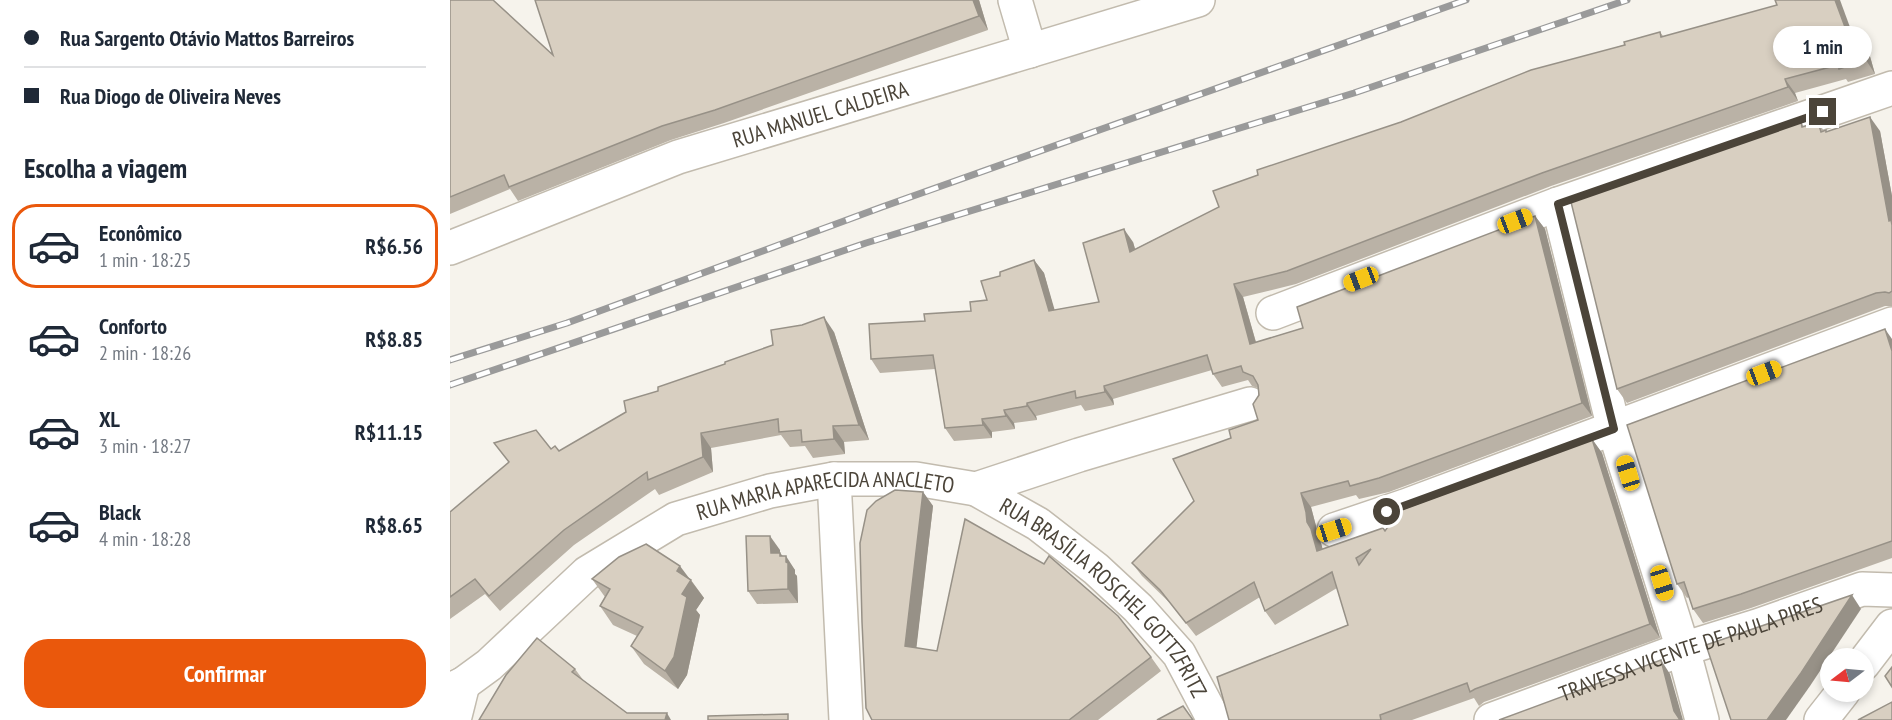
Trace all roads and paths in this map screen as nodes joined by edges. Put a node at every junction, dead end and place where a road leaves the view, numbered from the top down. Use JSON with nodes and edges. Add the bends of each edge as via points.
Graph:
{"nodes":[{"id":1,"x":1015,"y":0,"type":"edge"},
{"id":2,"x":1198,"y":0,"type":"edge"},
{"id":3,"x":1030,"y":51,"type":"junction"},
{"id":4,"x":1892,"y":88,"type":"edge"},
{"id":5,"x":1558,"y":204,"type":"junction"},
{"id":6,"x":450,"y":248,"type":"edge"},
{"id":7,"x":1273,"y":313,"type":"dead end"},
{"id":8,"x":1892,"y":324,"type":"edge"},
{"id":9,"x":1250,"y":404,"type":"dead end"},
{"id":10,"x":1614,"y":429,"type":"junction"},
{"id":11,"x":834,"y":479,"type":"junction"},
{"id":12,"x":976,"y":489,"type":"junction"},
{"id":13,"x":1334,"y":530,"type":"dead end"},
{"id":14,"x":1892,"y":590,"type":"edge"},
{"id":15,"x":1892,"y":626,"type":"edge"},
{"id":16,"x":1683,"y":649,"type":"junction"},
{"id":17,"x":1874,"y":650,"type":"edge"},
{"id":18,"x":457,"y":687,"type":"edge"},
{"id":19,"x":1835,"y":702,"type":"edge"},
{"id":20,"x":454,"y":720,"type":"edge"},
{"id":21,"x":846,"y":720,"type":"edge"},
{"id":22,"x":1214,"y":720,"type":"edge"},
{"id":23,"x":1491,"y":720,"type":"edge"},
{"id":24,"x":1702,"y":720,"type":"edge"},
{"id":25,"x":1821,"y":720,"type":"edge"}],
"edges":[{"from":1,"to":3,"type":"street"},
{"from":2,"to":3,"type":"street","name":"RUA MANUEL CALDEIRA"},
{"from":3,"to":6,"type":"street","name":"RUA MANUEL CALDEIRA","via":[[678,157]]},
{"from":4,"to":5,"type":"street"},
{"from":5,"to":7,"type":"street"},
{"from":5,"to":10,"type":"street"},
{"from":8,"to":10,"type":"street"},
{"from":9,"to":12,"type":"street","name":"RUA MARIA APARECIDA ANACLETO"},
{"from":10,"to":13,"type":"street"},
{"from":10,"to":16,"type":"street"},
{"from":11,"to":12,"type":"street","name":"RUA MARIA APARECIDA ANACLETO","via":[[916,479]]},
{"from":11,"to":18,"type":"street","name":"RUA MARIA APARECIDA ANACLETO","via":[[770,491],[676,519],[587,573],[489,664]]},
{"from":11,"to":21,"type":"street"},
{"from":12,"to":22,"type":"street","name":"RUA BRASÍLIA ROSCHEL GOTTZFRITZ","via":[[1038,524],[1138,608],[1179,654]]},
{"from":14,"to":16,"type":"street","name":"TRAVESSA VICENTE DE PAULA PIRES","via":[[1862,590]]},
{"from":15,"to":17,"type":"street"},
{"from":16,"to":23,"type":"street","name":"TRAVESSA VICENTE DE PAULA PIRES"},
{"from":16,"to":24,"type":"street"},
{"from":18,"to":20,"type":"street"},
{"from":19,"to":25,"type":"street"}]}
